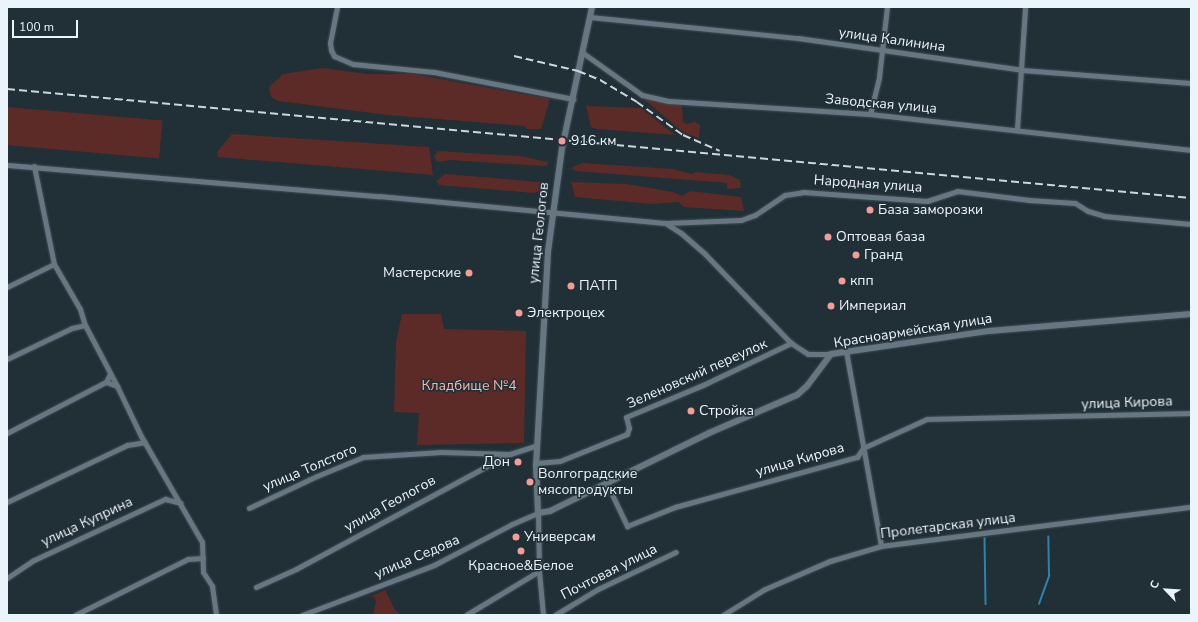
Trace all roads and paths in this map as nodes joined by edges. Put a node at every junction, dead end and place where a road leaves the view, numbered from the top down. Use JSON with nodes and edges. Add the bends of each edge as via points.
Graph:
{"nodes":[{"id":1,"x":337,"y":7,"type":"edge"},
{"id":2,"x":592,"y":7,"type":"edge"},
{"id":3,"x":887,"y":7,"type":"edge"},
{"id":4,"x":1025,"y":7,"type":"edge"},
{"id":5,"x":590,"y":17,"type":"junction"},
{"id":6,"x":882,"y":51,"type":"junction"},
{"id":7,"x":583,"y":53,"type":"junction"},
{"id":8,"x":1022,"y":70,"type":"junction"},
{"id":9,"x":1191,"y":83,"type":"edge"},
{"id":10,"x":573,"y":99,"type":"junction"},
{"id":11,"x":870,"y":114,"type":"junction"},
{"id":12,"x":1017,"y":129,"type":"junction"},
{"id":13,"x":1191,"y":150,"type":"edge"},
{"id":14,"x":7,"y":165,"type":"edge"},
{"id":15,"x":34,"y":166,"type":"junction"},
{"id":16,"x":552,"y":212,"type":"junction"},
{"id":17,"x":665,"y":223,"type":"junction"},
{"id":18,"x":1191,"y":224,"type":"edge"},
{"id":19,"x":54,"y":264,"type":"junction"},
{"id":20,"x":7,"y":287,"type":"edge"},
{"id":21,"x":1191,"y":314,"type":"edge"},
{"id":22,"x":85,"y":325,"type":"junction"},
{"id":23,"x":791,"y":343,"type":"junction"},
{"id":24,"x":846,"y":351,"type":"junction"},
{"id":25,"x":830,"y":354,"type":"junction"},
{"id":26,"x":7,"y":359,"type":"edge"},
{"id":27,"x":110,"y":374,"type":"junction"},
{"id":28,"x":106,"y":382,"type":"junction"},
{"id":29,"x":117,"y":386,"type":"junction"},
{"id":30,"x":1191,"y":413,"type":"edge"},
{"id":31,"x":7,"y":433,"type":"edge"},
{"id":32,"x":145,"y":442,"type":"junction"},
{"id":33,"x":537,"y":445,"type":"junction"},
{"id":34,"x":863,"y":448,"type":"junction"},
{"id":35,"x":510,"y":454,"type":"junction"},
{"id":36,"x":536,"y":463,"type":"junction"},
{"id":37,"x":607,"y":484,"type":"junction"},
{"id":38,"x":171,"y":487,"type":"junction"},
{"id":39,"x":165,"y":499,"type":"junction"},
{"id":40,"x":7,"y":502,"type":"edge"},
{"id":41,"x":181,"y":503,"type":"junction"},
{"id":42,"x":1191,"y":507,"type":"edge"},
{"id":43,"x":249,"y":508,"type":"dead end"},
{"id":44,"x":538,"y":513,"type":"junction"},
{"id":45,"x":881,"y":546,"type":"junction"},
{"id":46,"x":676,"y":552,"type":"dead end"},
{"id":47,"x":203,"y":558,"type":"junction"},
{"id":48,"x":539,"y":571,"type":"junction"},
{"id":49,"x":7,"y":578,"type":"edge"},
{"id":50,"x":256,"y":587,"type":"dead end"},
{"id":51,"x":75,"y":615,"type":"edge"},
{"id":52,"x":216,"y":615,"type":"edge"},
{"id":53,"x":302,"y":615,"type":"edge"},
{"id":54,"x":466,"y":615,"type":"edge"},
{"id":55,"x":543,"y":615,"type":"edge"},
{"id":56,"x":555,"y":615,"type":"edge"},
{"id":57,"x":723,"y":615,"type":"edge"}],
"edges":[{"from":1,"to":10,"type":"street","via":[[331,50],[334,56],[353,64],[434,72]]},
{"from":2,"to":5,"type":"street","name":"улица Геологов"},
{"from":3,"to":6,"type":"street"},
{"from":4,"to":8,"type":"street"},
{"from":5,"to":6,"type":"street","name":"улица Калинина","via":[[798,38]]},
{"from":5,"to":7,"type":"street","name":"улица Геологов"},
{"from":6,"to":8,"type":"street","name":"улица Калинина"},
{"from":6,"to":11,"type":"street"},
{"from":7,"to":10,"type":"street","name":"улица Геологов"},
{"from":7,"to":11,"type":"street","name":"Заводская улица","via":[[642,95],[669,101]]},
{"from":8,"to":9,"type":"street","name":"улица Калинина"},
{"from":8,"to":12,"type":"street"},
{"from":10,"to":16,"type":"street","name":"улица Геологов"},
{"from":11,"to":12,"type":"street","name":"Заводская улица"},
{"from":12,"to":13,"type":"street","name":"Заводская улица"},
{"from":14,"to":15,"type":"street","name":"Зеленовский переулок"},
{"from":15,"to":16,"type":"street","name":"Зеленовский переулок"},
{"from":15,"to":19,"type":"street"},
{"from":16,"to":17,"type":"street","name":"Зеленовский переулок"},
{"from":16,"to":33,"type":"street","name":"улица Геологов","via":[[546,274]]},
{"from":17,"to":18,"type":"street","name":"Народная улица","via":[[741,220],[755,215],[785,194],[803,192],[927,201],[957,191],[1076,203],[1088,211],[1104,216]]},
{"from":17,"to":23,"type":"street","name":"Зеленовский переулок","via":[[705,254]]},
{"from":19,"to":20,"type":"street"},
{"from":19,"to":22,"type":"street","via":[[80,309]]},
{"from":21,"to":24,"type":"street","name":"Красноармейская улица","via":[[989,331]]},
{"from":22,"to":26,"type":"street","via":[[72,328]]},
{"from":22,"to":27,"type":"street"},
{"from":23,"to":25,"type":"street","name":"Зеленовский переулок","via":[[808,354]]},
{"from":23,"to":36,"type":"street","name":"Зеленовский переулок","via":[[703,385],[626,417],[629,428],[627,434],[560,461]]},
{"from":24,"to":25,"type":"street","name":"Красноармейская улица"},
{"from":24,"to":34,"type":"street"},
{"from":25,"to":37,"type":"street","name":"Красноармейская улица","via":[[807,386],[797,395],[709,433]]},
{"from":27,"to":28,"type":"street"},
{"from":27,"to":29,"type":"street"},
{"from":28,"to":29,"type":"street"},
{"from":28,"to":31,"type":"street"},
{"from":29,"to":32,"type":"street"},
{"from":30,"to":34,"type":"street","name":"улица Кирова","via":[[927,419]]},
{"from":32,"to":38,"type":"street"},
{"from":32,"to":40,"type":"street","via":[[128,445]]},
{"from":33,"to":35,"type":"street","name":"улица Геологов"},
{"from":33,"to":36,"type":"street","name":"улица Геологов"},
{"from":34,"to":37,"type":"street","name":"улица Кирова","via":[[857,457],[675,507],[627,526]]},
{"from":34,"to":45,"type":"street"},
{"from":35,"to":43,"type":"street","name":"улица Толстого","via":[[442,452],[363,457]]},
{"from":35,"to":50,"type":"street","name":"улица Геологов","via":[[309,563]]},
{"from":36,"to":44,"type":"street","name":"улица Геологов"},
{"from":37,"to":44,"type":"street","name":"Красноармейская улица","via":[[550,511]]},
{"from":38,"to":39,"type":"street"},
{"from":38,"to":41,"type":"street"},
{"from":39,"to":41,"type":"street"},
{"from":39,"to":49,"type":"street","name":"улица Куприна","via":[[34,560]]},
{"from":41,"to":47,"type":"street","via":[[202,542]]},
{"from":42,"to":45,"type":"street","name":"Пролетарская улица"},
{"from":44,"to":48,"type":"street"},
{"from":44,"to":53,"type":"street","name":"улица Седова","via":[[434,565]]},
{"from":45,"to":57,"type":"street","name":"Пролетарская улица","via":[[830,561],[764,589]]},
{"from":46,"to":56,"type":"street","name":"Почтовая улица","via":[[598,589]]},
{"from":47,"to":51,"type":"street","via":[[188,560]]},
{"from":47,"to":52,"type":"street","via":[[204,572],[212,586]]},
{"from":48,"to":54,"type":"street"},
{"from":48,"to":55,"type":"street"}]}
